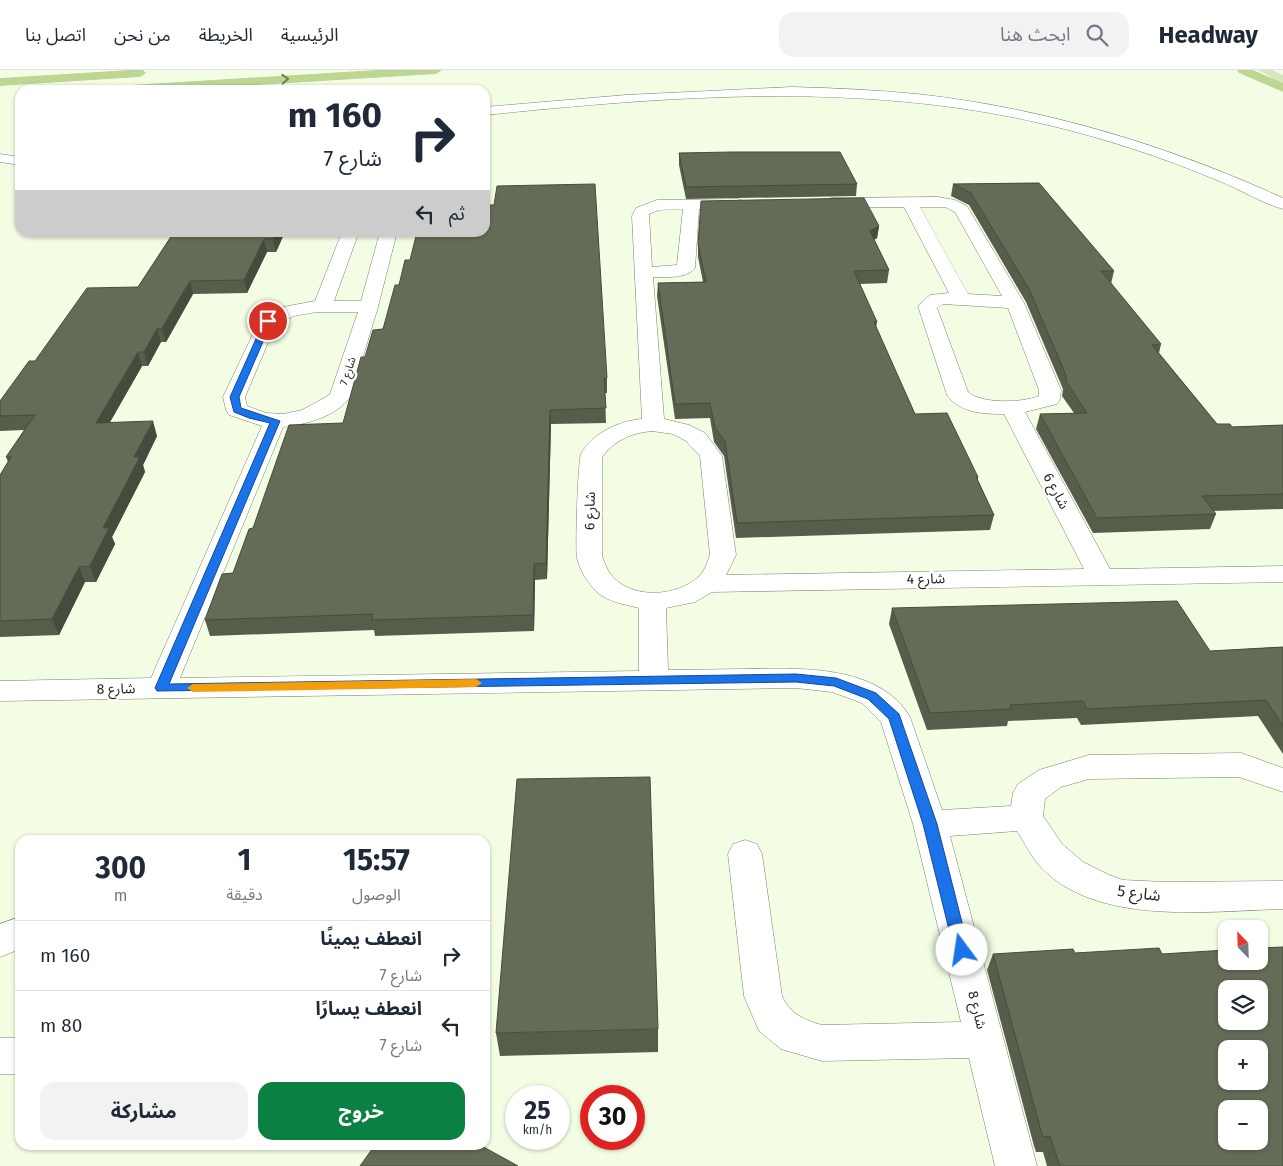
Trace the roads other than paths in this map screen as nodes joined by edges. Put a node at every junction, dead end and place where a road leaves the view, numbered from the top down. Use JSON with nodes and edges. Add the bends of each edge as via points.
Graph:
{"nodes":[{"id":1,"x":436,"y":70,"type":"edge"},
{"id":2,"x":1243,"y":70,"type":"edge"},
{"id":3,"x":1264,"y":70,"type":"edge"},
{"id":4,"x":152,"y":72,"type":"dead end"},
{"id":5,"x":1283,"y":80,"type":"edge"},
{"id":6,"x":0,"y":82,"type":"edge"},
{"id":7,"x":194,"y":85,"type":"edge"},
{"id":8,"x":1283,"y":88,"type":"edge"},
{"id":9,"x":698,"y":95,"type":"junction"},
{"id":10,"x":490,"y":110,"type":"edge"},
{"id":11,"x":598,"y":115,"type":"dead end"},
{"id":12,"x":490,"y":122,"type":"edge"},
{"id":13,"x":509,"y":122,"type":"dead end"},
{"id":14,"x":15,"y":156,"type":"edge"},
{"id":15,"x":0,"y":158,"type":"edge"},
{"id":16,"x":15,"y":160,"type":"edge"},
{"id":17,"x":909,"y":202,"type":"junction"},
{"id":18,"x":751,"y":204,"type":"edge"},
{"id":19,"x":810,"y":204,"type":"edge"},
{"id":20,"x":1283,"y":204,"type":"edge"},
{"id":21,"x":691,"y":205,"type":"junction"},
{"id":22,"x":348,"y":237,"type":"edge"},
{"id":23,"x":388,"y":237,"type":"edge"},
{"id":24,"x":643,"y":272,"type":"junction"},
{"id":25,"x":961,"y":298,"type":"junction"},
{"id":26,"x":1015,"y":303,"type":"junction"},
{"id":27,"x":369,"y":307,"type":"junction"},
{"id":28,"x":322,"y":308,"type":"junction"},
{"id":29,"x":1011,"y":406,"type":"junction"},
{"id":30,"x":275,"y":421,"type":"junction"},
{"id":31,"x":653,"y":424,"type":"junction"},
{"id":32,"x":1283,"y":574,"type":"edge"},
{"id":33,"x":1101,"y":576,"type":"junction"},
{"id":34,"x":707,"y":584,"type":"junction"},
{"id":35,"x":652,"y":602,"type":"junction"},
{"id":36,"x":654,"y":680,"type":"junction"},
{"id":37,"x":161,"y":688,"type":"junction"},
{"id":38,"x":0,"y":691,"type":"edge"},
{"id":39,"x":1283,"y":780,"type":"edge"},
{"id":40,"x":1026,"y":818,"type":"junction"},
{"id":41,"x":930,"y":824,"type":"junction"},
{"id":42,"x":745,"y":854,"type":"dead end"},
{"id":43,"x":1283,"y":896,"type":"edge"},
{"id":44,"x":15,"y":934,"type":"edge"},
{"id":45,"x":0,"y":941,"type":"edge"},
{"id":46,"x":984,"y":1040,"type":"junction"},
{"id":47,"x":0,"y":1056,"type":"edge"},
{"id":48,"x":15,"y":1056,"type":"edge"},
{"id":49,"x":1016,"y":1166,"type":"edge"}],
"edges":[{"from":7,"to":1,"type":"highway","one_way":true},
{"from":2,"to":8,"type":"highway"},
{"from":3,"to":5,"type":"main road"},
{"from":4,"to":6,"type":"highway"},
{"from":9,"to":10,"type":"street","via":[[552,103]]},
{"from":9,"to":11,"type":"street"},
{"from":9,"to":20,"type":"street","via":[[791,91],[849,93],[1037,118],[1117,139],[1190,164]]},
{"from":12,"to":13,"type":"street"},
{"from":14,"to":15,"type":"street"},
{"from":15,"to":16,"type":"street"},
{"from":17,"to":19,"type":"street"},
{"from":17,"to":25,"type":"street"},
{"from":17,"to":26,"type":"street","via":[[949,203],[961,209]]},
{"from":18,"to":21,"type":"street"},
{"from":21,"to":24,"type":"street","via":[[686,268],[672,272]]},
{"from":21,"to":24,"type":"street","via":[[658,205],[642,210]]},
{"from":22,"to":28,"type":"street"},
{"from":23,"to":27,"type":"street","name":"شارع 7"},
{"from":24,"to":31,"type":"street"},
{"from":25,"to":26,"type":"street"},
{"from":25,"to":29,"type":"street","via":[[937,299],[927,306],[958,395],[968,403]]},
{"from":26,"to":29,"type":"street","via":[[1050,397],[1040,404]]},
{"from":27,"to":28,"type":"street","name":"شارع 7"},
{"from":27,"to":30,"type":"street","name":"شارع 7","via":[[340,396],[322,410]]},
{"from":28,"to":30,"type":"street","name":"شارع 7","via":[[285,312],[268,321],[234,397],[237,410]]},
{"from":29,"to":33,"type":"street","name":"شارع 6"},
{"from":30,"to":37,"type":"street"},
{"from":31,"to":34,"type":"street","name":"شارع 6","via":[[672,426],[695,436],[711,456],[723,554]]},
{"from":31,"to":35,"type":"street","name":"شارع 6","via":[[609,436],[591,456],[589,556],[595,572],[606,586],[624,596]]},
{"from":32,"to":33,"type":"street","name":"شارع 4"},
{"from":33,"to":34,"type":"street","name":"شارع 4"},
{"from":34,"to":35,"type":"street","name":"شارع 4","via":[[685,596]]},
{"from":35,"to":36,"type":"street"},
{"from":36,"to":37,"type":"street","name":"شارع 8"},
{"from":36,"to":41,"type":"street","name":"شارع 8","via":[[796,678],[836,682],[872,696],[895,718]]},
{"from":37,"to":38,"type":"street","name":"شارع 8"},
{"from":39,"to":40,"type":"street","via":[[1240,765],[1088,767],[1050,778],[1029,793]]},
{"from":40,"to":41,"type":"street"},
{"from":40,"to":43,"type":"street","name":"شارع 5","via":[[1050,854],[1071,872],[1099,887],[1122,894]]},
{"from":41,"to":46,"type":"street","name":"شارع 8"},
{"from":42,"to":46,"type":"street","via":[[763,996],[773,1019],[795,1036],[822,1043]]},
{"from":44,"to":45,"type":"street"},
{"from":46,"to":49,"type":"street","name":"شارع 8"},
{"from":47,"to":48,"type":"street"}]}
